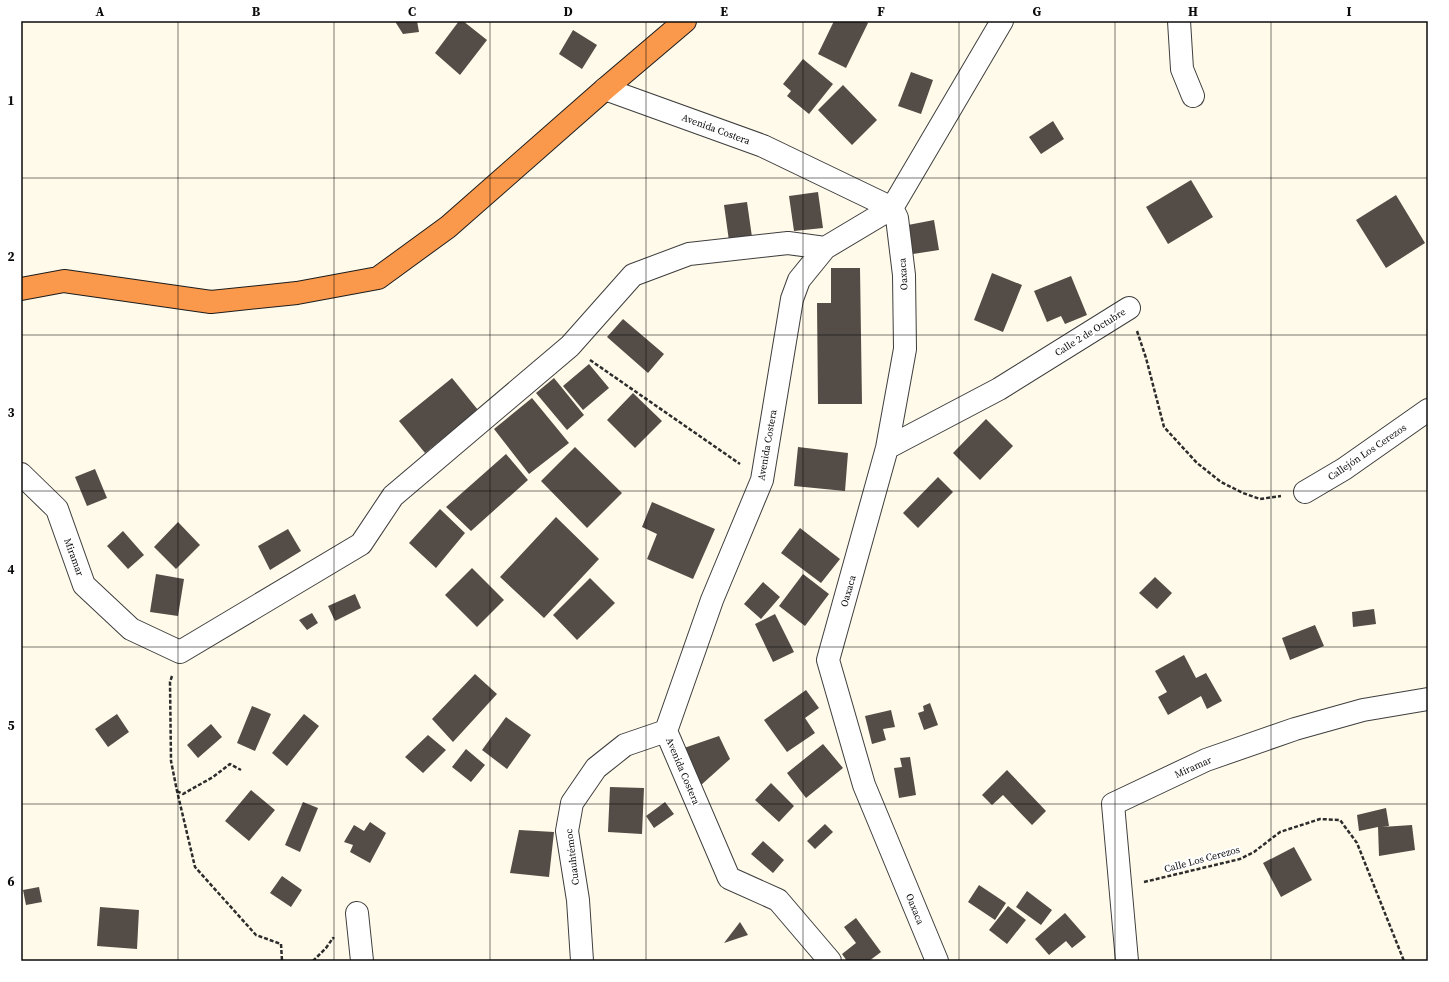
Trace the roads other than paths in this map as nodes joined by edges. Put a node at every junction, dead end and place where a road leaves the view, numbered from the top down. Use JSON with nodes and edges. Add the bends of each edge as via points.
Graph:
{"nodes":[{"id":1,"x":685,"y":21,"type":"edge"},
{"id":2,"x":1002,"y":21,"type":"edge"},
{"id":3,"x":1179,"y":21,"type":"edge"},
{"id":4,"x":605,"y":89,"type":"junction"},
{"id":5,"x":1193,"y":96,"type":"dead end"},
{"id":6,"x":892,"y":208,"type":"junction"},
{"id":7,"x":825,"y":248,"type":"junction"},
{"id":8,"x":21,"y":289,"type":"edge"},
{"id":9,"x":1129,"y":308,"type":"road end"},
{"id":10,"x":1428,"y":410,"type":"edge"},
{"id":11,"x":887,"y":448,"type":"junction"},
{"id":12,"x":21,"y":474,"type":"edge"},
{"id":13,"x":1305,"y":492,"type":"dead end"},
{"id":14,"x":1428,"y":699,"type":"edge"},
{"id":15,"x":666,"y":731,"type":"junction"},
{"id":16,"x":357,"y":913,"type":"dead end"},
{"id":17,"x":362,"y":961,"type":"edge"},
{"id":18,"x":582,"y":961,"type":"edge"},
{"id":19,"x":830,"y":961,"type":"edge"},
{"id":20,"x":937,"y":961,"type":"edge"},
{"id":21,"x":1127,"y":961,"type":"edge"}],
"edges":[{"from":1,"to":4,"type":"highway"},
{"from":2,"to":6,"type":"street"},
{"from":3,"to":5,"type":"street","via":[[1182,69]]},
{"from":4,"to":6,"type":"street","name":"Avenida Costera","via":[[763,146]]},
{"from":4,"to":8,"type":"highway","via":[[448,228],[378,278],[297,294],[210,302],[64,281]]},
{"from":6,"to":7,"type":"street","name":"Avenida Costera"},
{"from":6,"to":11,"type":"street","name":"Oaxaca","via":[[896,218],[904,275],[905,349]]},
{"from":7,"to":12,"type":"street","name":"Miramar","via":[[788,243],[689,254],[633,275],[570,346],[393,496],[361,544],[180,652],[131,629],[84,585],[57,509]]},
{"from":7,"to":15,"type":"street","name":"Avenida Costera","via":[[798,280],[792,299],[762,480],[712,600]]},
{"from":9,"to":11,"type":"street","name":"Calle 2 de Octubre","via":[[999,389]]},
{"from":10,"to":13,"type":"street","name":"Callejón Los Cerezos","via":[[1344,470]]},
{"from":11,"to":20,"type":"street","name":"Oaxaca","via":[[828,660],[864,785]]},
{"from":14,"to":21,"type":"street","name":"Miramar","via":[[1363,710],[1295,729],[1206,760],[1113,804]]},
{"from":15,"to":18,"type":"street","name":"Cuauhtémoc","via":[[625,745],[596,768],[572,803],[567,831],[578,900]]},
{"from":15,"to":19,"type":"street","name":"Avenida Costera","via":[[729,878],[778,900]]},
{"from":16,"to":17,"type":"street"}]}
